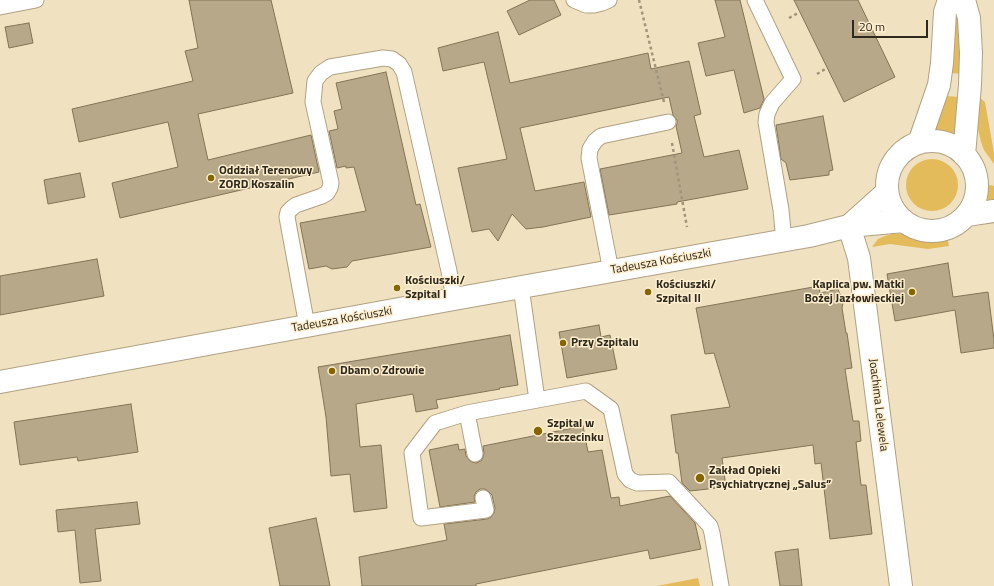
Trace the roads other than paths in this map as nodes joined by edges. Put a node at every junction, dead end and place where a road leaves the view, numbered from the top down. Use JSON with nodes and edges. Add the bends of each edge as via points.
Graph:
{"nodes":[{"id":1,"x":36,"y":0,"type":"edge"},
{"id":2,"x":574,"y":0,"type":"edge"},
{"id":3,"x":609,"y":0,"type":"edge"},
{"id":4,"x":755,"y":0,"type":"edge"},
{"id":5,"x":949,"y":0,"type":"edge"},
{"id":6,"x":964,"y":0,"type":"edge"},
{"id":7,"x":0,"y":7,"type":"edge"},
{"id":8,"x":668,"y":122,"type":"dead end"},
{"id":9,"x":919,"y":143,"type":"junction"},
{"id":10,"x":964,"y":155,"type":"junction"},
{"id":11,"x":985,"y":178,"type":"edge"},
{"id":12,"x":887,"y":192,"type":"junction"},
{"id":13,"x":994,"y":211,"type":"edge"},
{"id":14,"x":967,"y":215,"type":"junction"},
{"id":15,"x":904,"y":221,"type":"junction"},
{"id":16,"x":849,"y":226,"type":"junction"},
{"id":17,"x":784,"y":241,"type":"junction"},
{"id":18,"x":611,"y":270,"type":"junction"},
{"id":19,"x":521,"y":287,"type":"junction"},
{"id":20,"x":454,"y":299,"type":"junction"},
{"id":21,"x":307,"y":326,"type":"junction"},
{"id":22,"x":0,"y":382,"type":"edge"},
{"id":23,"x":537,"y":400,"type":"junction"},
{"id":24,"x":467,"y":413,"type":"junction"},
{"id":25,"x":475,"y":454,"type":"dead end"},
{"id":26,"x":483,"y":498,"type":"dead end"},
{"id":27,"x":721,"y":586,"type":"edge"},
{"id":28,"x":901,"y":586,"type":"edge"}],
"edges":[{"from":1,"to":7,"type":"lane"},
{"from":2,"to":3,"type":"lane","via":[[594,5]]},
{"from":4,"to":17,"type":"lane","via":[[793,79],[772,103],[766,122]]},
{"from":5,"to":9,"type":"street","via":[[944,12],[939,85]]},
{"from":6,"to":10,"type":"street","via":[[969,18],[971,54]]},
{"from":8,"to":18,"type":"lane","via":[[601,136],[590,149],[589,158]]},
{"from":9,"to":10,"type":"street","via":[[935,141],[951,145]]},
{"from":9,"to":12,"type":"street","via":[[901,153],[889,171]]},
{"from":10,"to":11,"type":"street"},
{"from":11,"to":14,"type":"street"},
{"from":12,"to":15,"type":"street","via":[[893,208]]},
{"from":12,"to":16,"type":"street","name":"Tadeusza Kościuszki"},
{"from":13,"to":14,"type":"street"},
{"from":14,"to":15,"type":"street","via":[[953,226],[936,231],[919,229]]},
{"from":15,"to":16,"type":"street","name":"Tadeusza Kościuszki"},
{"from":16,"to":17,"type":"street","name":"Tadeusza Kościuszki"},
{"from":16,"to":28,"type":"street","name":"Joachima Lelewela","via":[[859,258]]},
{"from":17,"to":18,"type":"street","name":"Tadeusza Kościuszki"},
{"from":18,"to":19,"type":"street","name":"Tadeusza Kościuszki"},
{"from":19,"to":20,"type":"street","name":"Tadeusza Kościuszki"},
{"from":19,"to":23,"type":"lane"},
{"from":20,"to":21,"type":"street","name":"Tadeusza Kościuszki"},
{"from":20,"to":21,"type":"lane","via":[[404,72],[392,59],[383,58],[330,67],[315,81],[313,102],[330,188],[322,196],[296,205],[288,212],[287,217]]},
{"from":21,"to":22,"type":"street","name":"Tadeusza Kościuszki"},
{"from":23,"to":24,"type":"lane"},
{"from":23,"to":27,"type":"lane","via":[[586,391],[611,408],[625,474],[637,483],[669,482],[710,526]]},
{"from":24,"to":25,"type":"lane"},
{"from":24,"to":26,"type":"lane","via":[[435,423],[412,453],[421,518],[486,510]]}]}
